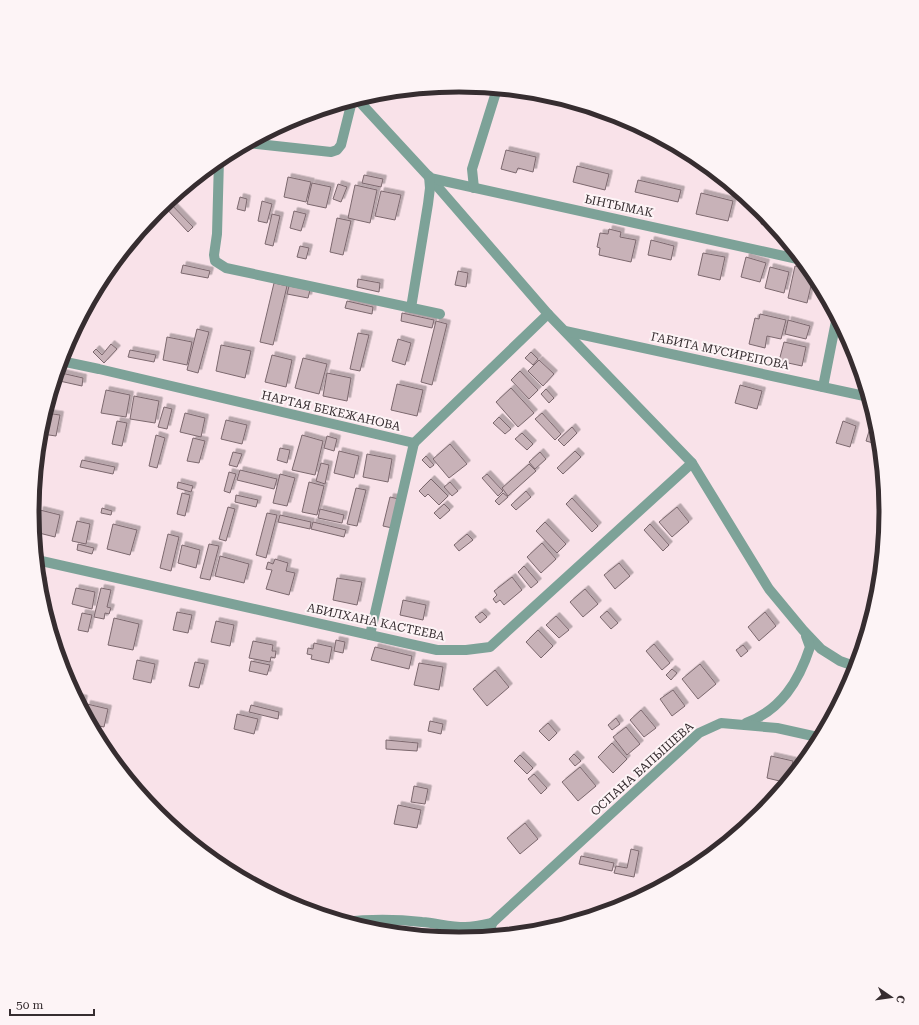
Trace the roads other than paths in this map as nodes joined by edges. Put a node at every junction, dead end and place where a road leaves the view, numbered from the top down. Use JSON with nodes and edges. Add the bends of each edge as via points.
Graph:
{"nodes":[{"id":1,"x":495,"y":94,"type":"edge"},
{"id":2,"x":362,"y":103,"type":"edge"},
{"id":3,"x":351,"y":106,"type":"edge"},
{"id":4,"x":257,"y":144,"type":"edge"},
{"id":5,"x":219,"y":168,"type":"edge"},
{"id":6,"x":430,"y":177,"type":"junction"},
{"id":7,"x":474,"y":188,"type":"junction"},
{"id":8,"x":794,"y":258,"type":"edge"},
{"id":9,"x":411,"y":308,"type":"junction"},
{"id":10,"x":440,"y":314,"type":"dead end"},
{"id":11,"x":548,"y":314,"type":"junction"},
{"id":12,"x":835,"y":324,"type":"edge"},
{"id":13,"x":565,"y":331,"type":"junction"},
{"id":14,"x":67,"y":362,"type":"edge"},
{"id":15,"x":823,"y":387,"type":"junction"},
{"id":16,"x":864,"y":396,"type":"edge"},
{"id":17,"x":414,"y":444,"type":"junction"},
{"id":18,"x":692,"y":463,"type":"junction"},
{"id":19,"x":42,"y":561,"type":"edge"},
{"id":20,"x":803,"y":630,"type":"junction"},
{"id":21,"x":370,"y":635,"type":"junction"},
{"id":22,"x":851,"y":665,"type":"edge"},
{"id":23,"x":744,"y":724,"type":"junction"},
{"id":24,"x":815,"y":736,"type":"edge"},
{"id":25,"x":357,"y":920,"type":"edge"},
{"id":26,"x":492,"y":923,"type":"junction"},
{"id":27,"x":490,"y":932,"type":"edge"}],
"edges":[{"from":1,"to":7,"type":"street","via":[[472,169]]},
{"from":2,"to":6,"type":"street"},
{"from":3,"to":4,"type":"street","via":[[341,145],[337,150],[332,152]]},
{"from":5,"to":9,"type":"street","via":[[215,261],[226,268]]},
{"from":6,"to":7,"type":"street","name":"ЫНТЫМАК"},
{"from":6,"to":9,"type":"street"},
{"from":6,"to":11,"type":"street"},
{"from":7,"to":8,"type":"street","name":"ЫНТЫМАК"},
{"from":9,"to":10,"type":"street"},
{"from":11,"to":13,"type":"street"},
{"from":11,"to":17,"type":"street"},
{"from":12,"to":15,"type":"street"},
{"from":13,"to":15,"type":"street","name":"ГАБИТА МУСИРЕПОВА"},
{"from":13,"to":18,"type":"street"},
{"from":14,"to":17,"type":"street","name":"НАРТАЯ БЕКЕЖАНОВА"},
{"from":15,"to":16,"type":"street","name":"ГАБИТА МУСИРЕПОВА"},
{"from":17,"to":21,"type":"street"},
{"from":18,"to":20,"type":"street","via":[[769,589]]},
{"from":18,"to":21,"type":"street","name":"АБИЛХАНА КАСТЕЕВА","via":[[490,647],[437,650]]},
{"from":19,"to":21,"type":"street","name":"АБИЛХАНА КАСТЕЕВА"},
{"from":20,"to":22,"type":"street","via":[[821,649]]},
{"from":20,"to":23,"type":"street","name":"ОСПАНА БАПЫШЕВА","via":[[810,647],[798,678],[780,702],[759,718]]},
{"from":23,"to":24,"type":"street"},
{"from":23,"to":26,"type":"street","name":"ОСПАНА БАПЫШЕВА","via":[[721,723],[699,733]]},
{"from":25,"to":26,"type":"street","via":[[390,919],[465,927]]},
{"from":26,"to":27,"type":"street"}]}
